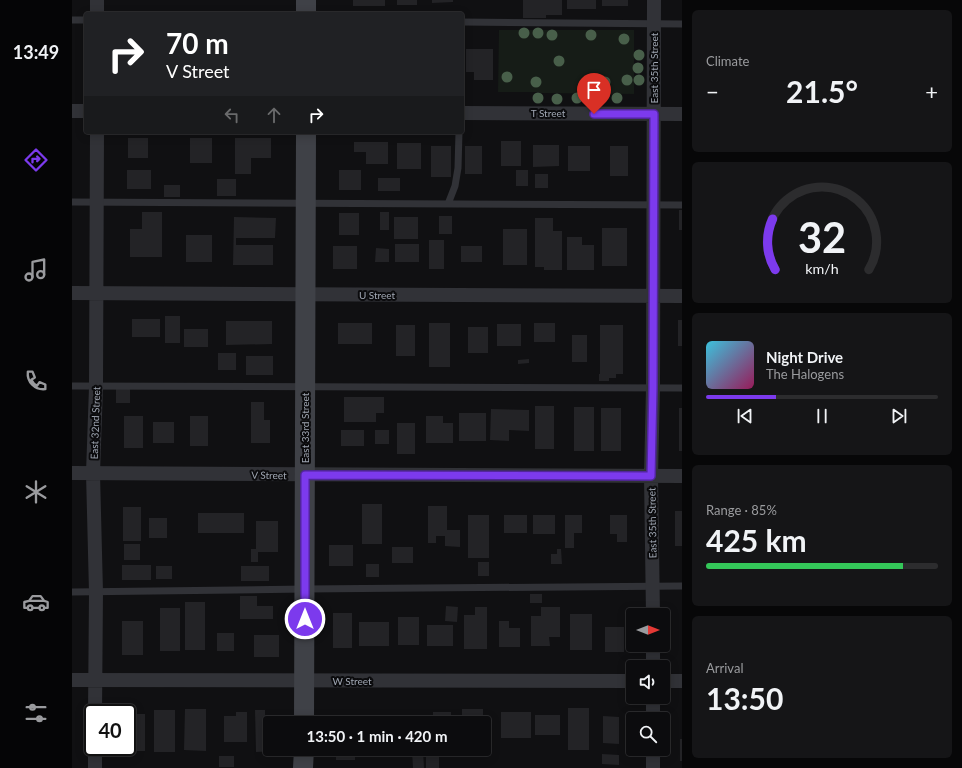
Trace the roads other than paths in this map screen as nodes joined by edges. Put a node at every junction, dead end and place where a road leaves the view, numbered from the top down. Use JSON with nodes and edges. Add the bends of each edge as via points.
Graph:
{"nodes":[{"id":1,"x":97,"y":0,"type":"edge"},
{"id":2,"x":306,"y":0,"type":"edge"},
{"id":3,"x":654,"y":0,"type":"edge"},
{"id":4,"x":97,"y":12,"type":"edge"},
{"id":5,"x":306,"y":12,"type":"edge"},
{"id":6,"x":72,"y":20,"type":"edge"},
{"id":7,"x":84,"y":20,"type":"edge"},
{"id":8,"x":464,"y":22,"type":"edge"},
{"id":9,"x":654,"y":24,"type":"junction"},
{"id":10,"x":682,"y":24,"type":"edge"},
{"id":11,"x":72,"y":111,"type":"edge"},
{"id":12,"x":84,"y":111,"type":"edge"},
{"id":13,"x":464,"y":113,"type":"edge"},
{"id":14,"x":654,"y":114,"type":"junction"},
{"id":15,"x":682,"y":114,"type":"edge"},
{"id":16,"x":97,"y":134,"type":"edge"},
{"id":17,"x":306,"y":134,"type":"edge"},
{"id":18,"x":459,"y":134,"type":"edge"},
{"id":19,"x":72,"y":202,"type":"edge"},
{"id":20,"x":97,"y":203,"type":"junction"},
{"id":21,"x":306,"y":204,"type":"junction"},
{"id":22,"x":448,"y":204,"type":"junction"},
{"id":23,"x":654,"y":205,"type":"junction"},
{"id":24,"x":682,"y":205,"type":"edge"},
{"id":25,"x":72,"y":293,"type":"edge"},
{"id":26,"x":96,"y":293,"type":"junction"},
{"id":27,"x":305,"y":294,"type":"junction"},
{"id":28,"x":653,"y":296,"type":"junction"},
{"id":29,"x":682,"y":296,"type":"edge"},
{"id":30,"x":72,"y":386,"type":"edge"},
{"id":31,"x":96,"y":386,"type":"junction"},
{"id":32,"x":305,"y":388,"type":"junction"},
{"id":33,"x":653,"y":388,"type":"junction"},
{"id":34,"x":682,"y":388,"type":"edge"},
{"id":35,"x":72,"y":473,"type":"edge"},
{"id":36,"x":94,"y":473,"type":"junction"},
{"id":37,"x":305,"y":475,"type":"junction"},
{"id":38,"x":651,"y":476,"type":"junction"},
{"id":39,"x":682,"y":476,"type":"edge"},
{"id":40,"x":653,"y":586,"type":"junction"},
{"id":41,"x":682,"y":586,"type":"edge"},
{"id":42,"x":305,"y":589,"type":"junction"},
{"id":43,"x":72,"y":592,"type":"edge"},
{"id":44,"x":96,"y":592,"type":"junction"},
{"id":45,"x":653,"y":608,"type":"edge"},
{"id":46,"x":72,"y":680,"type":"edge"},
{"id":47,"x":95,"y":680,"type":"junction"},
{"id":48,"x":305,"y":681,"type":"junction"},
{"id":49,"x":626,"y":681,"type":"edge"},
{"id":50,"x":670,"y":681,"type":"edge"},
{"id":51,"x":682,"y":681,"type":"edge"},
{"id":52,"x":95,"y":704,"type":"edge"},
{"id":53,"x":304,"y":716,"type":"edge"},
{"id":54,"x":95,"y":756,"type":"edge"},
{"id":55,"x":304,"y":756,"type":"edge"},
{"id":56,"x":653,"y":756,"type":"edge"},
{"id":57,"x":95,"y":768,"type":"edge"},
{"id":58,"x":303,"y":768,"type":"edge"},
{"id":59,"x":653,"y":768,"type":"edge"}],
"edges":[{"from":1,"to":4,"type":"street"},
{"from":2,"to":5,"type":"street"},
{"from":3,"to":9,"type":"street","name":"East 35th Street"},
{"from":6,"to":7,"type":"lane"},
{"from":8,"to":9,"type":"lane"},
{"from":9,"to":10,"type":"lane"},
{"from":9,"to":14,"type":"street","name":"East 35th Street"},
{"from":11,"to":12,"type":"street"},
{"from":13,"to":14,"type":"street","name":"T Street"},
{"from":14,"to":15,"type":"street","name":"T Street"},
{"from":14,"to":23,"type":"street","name":"East 35th Street"},
{"from":16,"to":20,"type":"street","name":"East 32nd Street"},
{"from":17,"to":21,"type":"street","name":"East 33rd Street"},
{"from":18,"to":22,"type":"lane","via":[[458,168]]},
{"from":19,"to":20,"type":"lane"},
{"from":20,"to":21,"type":"lane"},
{"from":20,"to":26,"type":"street","name":"East 32nd Street"},
{"from":21,"to":22,"type":"lane"},
{"from":21,"to":27,"type":"street","name":"East 33rd Street"},
{"from":22,"to":23,"type":"lane"},
{"from":23,"to":24,"type":"lane"},
{"from":23,"to":28,"type":"street","name":"East 35th Street"},
{"from":25,"to":26,"type":"street","name":"U Street"},
{"from":26,"to":27,"type":"street","name":"U Street"},
{"from":26,"to":31,"type":"street","name":"East 32nd Street"},
{"from":27,"to":28,"type":"street","name":"U Street"},
{"from":27,"to":32,"type":"street","name":"East 33rd Street"},
{"from":28,"to":29,"type":"street","name":"U Street"},
{"from":28,"to":33,"type":"street","name":"East 35th Street"},
{"from":30,"to":31,"type":"lane"},
{"from":31,"to":32,"type":"lane"},
{"from":31,"to":36,"type":"street","name":"East 32nd Street"},
{"from":32,"to":33,"type":"lane"},
{"from":32,"to":37,"type":"street","name":"East 33rd Street"},
{"from":33,"to":34,"type":"lane"},
{"from":33,"to":38,"type":"street","name":"East 35th Street"},
{"from":35,"to":36,"type":"street","name":"V Street"},
{"from":36,"to":37,"type":"street","name":"V Street"},
{"from":36,"to":44,"type":"street","name":"East 32nd Street"},
{"from":37,"to":38,"type":"street","name":"V Street"},
{"from":37,"to":42,"type":"street","name":"East 33rd Street"},
{"from":38,"to":39,"type":"street","name":"V Street"},
{"from":38,"to":40,"type":"street","name":"East 35th Street"},
{"from":40,"to":41,"type":"lane"},
{"from":40,"to":42,"type":"lane"},
{"from":40,"to":45,"type":"street","name":"East 35th Street"},
{"from":42,"to":44,"type":"lane"},
{"from":42,"to":48,"type":"street","name":"East 33rd Street"},
{"from":43,"to":44,"type":"lane"},
{"from":44,"to":47,"type":"street","name":"East 32nd Street"},
{"from":46,"to":47,"type":"street","name":"W Street"},
{"from":47,"to":48,"type":"street","name":"W Street"},
{"from":47,"to":52,"type":"street","name":"East 32nd Street"},
{"from":48,"to":49,"type":"street","name":"W Street"},
{"from":48,"to":53,"type":"street","name":"East 33rd Street"},
{"from":50,"to":51,"type":"street"},
{"from":54,"to":57,"type":"street"},
{"from":55,"to":58,"type":"street"},
{"from":56,"to":59,"type":"street"}]}
